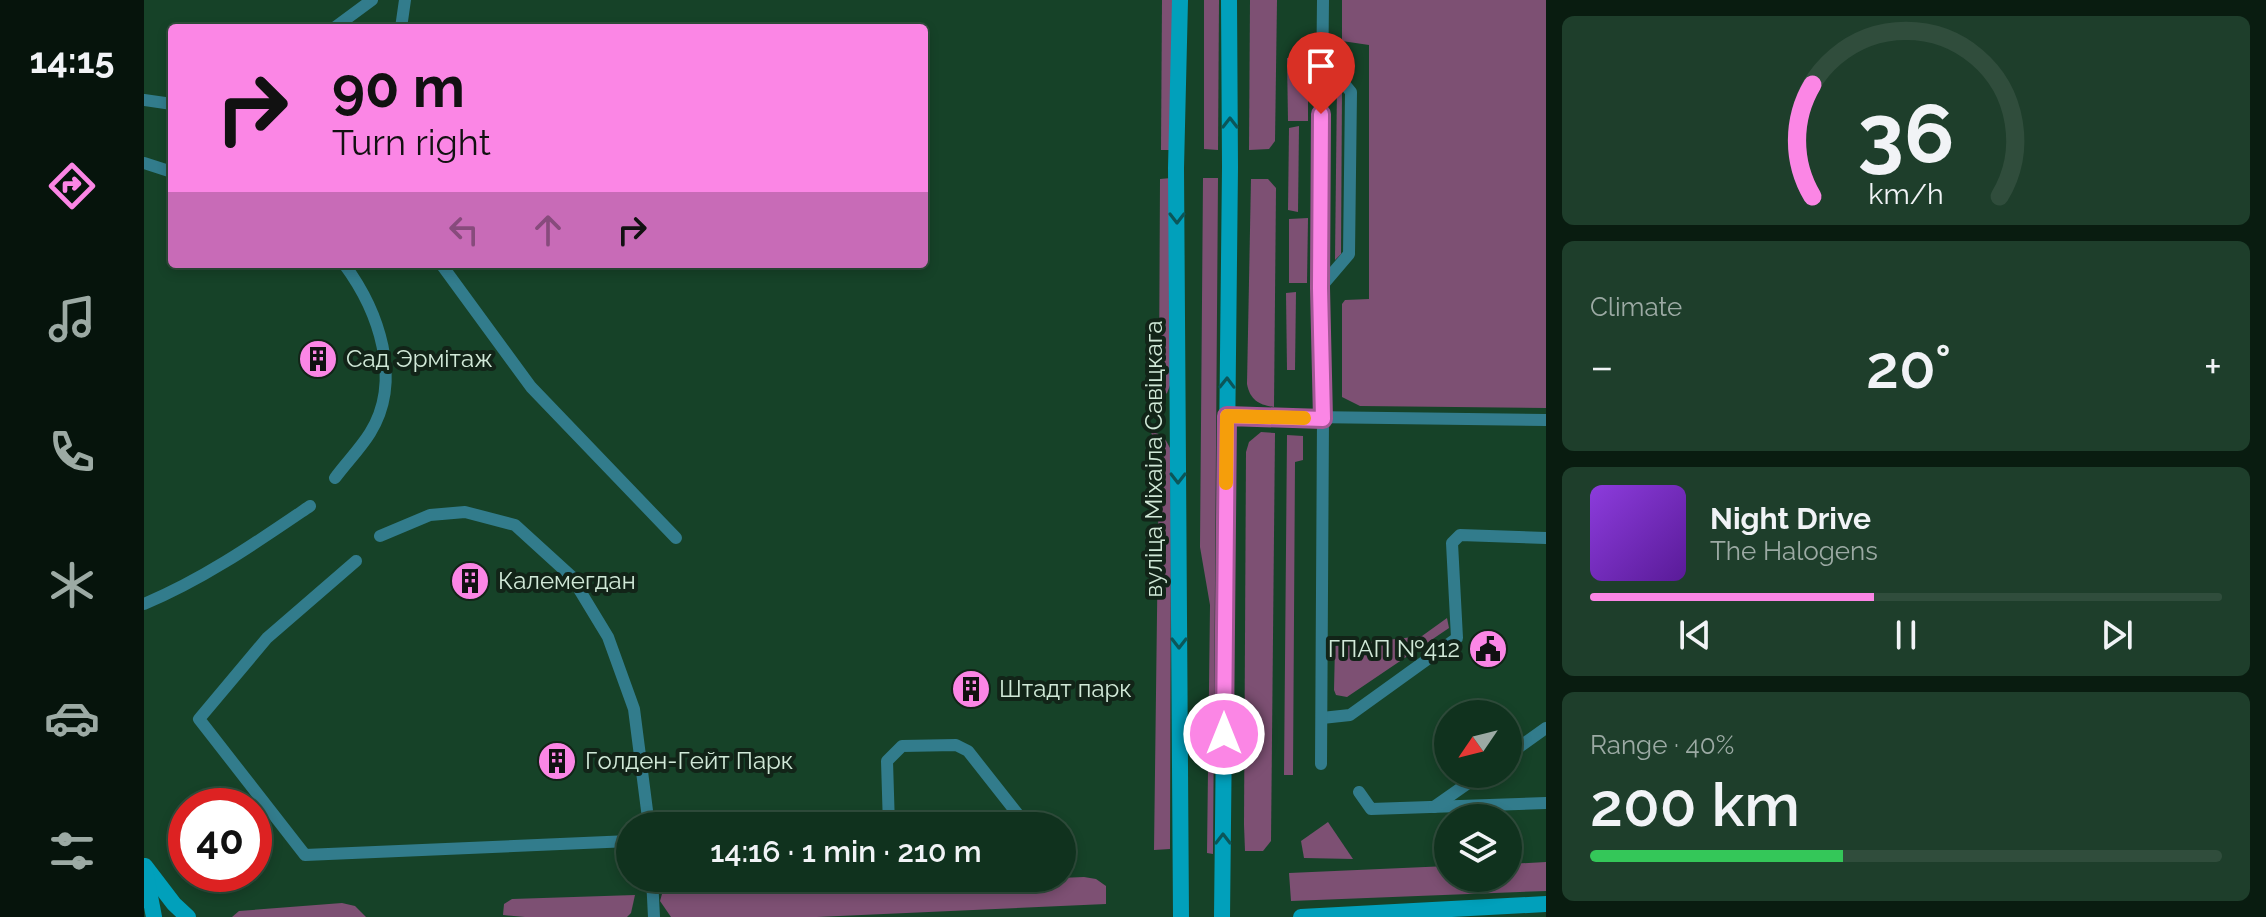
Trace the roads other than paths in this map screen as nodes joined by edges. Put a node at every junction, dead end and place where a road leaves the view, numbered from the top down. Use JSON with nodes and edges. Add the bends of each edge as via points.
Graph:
{"nodes":[{"id":1,"x":372,"y":0,"type":"edge"},
{"id":2,"x":405,"y":0,"type":"edge"},
{"id":3,"x":1180,"y":0,"type":"edge"},
{"id":4,"x":1229,"y":0,"type":"edge"},
{"id":5,"x":1323,"y":0,"type":"edge"},
{"id":6,"x":339,"y":24,"type":"edge"},
{"id":7,"x":402,"y":24,"type":"edge"},
{"id":8,"x":1321,"y":57,"type":"junction"},
{"id":9,"x":144,"y":100,"type":"edge"},
{"id":10,"x":168,"y":103,"type":"edge"},
{"id":11,"x":144,"y":163,"type":"edge"},
{"id":12,"x":168,"y":171,"type":"edge"},
{"id":13,"x":347,"y":268,"type":"edge"},
{"id":14,"x":444,"y":268,"type":"edge"},
{"id":15,"x":1320,"y":288,"type":"junction"},
{"id":16,"x":1227,"y":416,"type":"junction"},
{"id":17,"x":1323,"y":419,"type":"junction"},
{"id":18,"x":1546,"y":420,"type":"edge"},
{"id":19,"x":335,"y":478,"type":"dead end"},
{"id":20,"x":310,"y":506,"type":"dead end"},
{"id":21,"x":380,"y":536,"type":"dead end"},
{"id":22,"x":676,"y":538,"type":"dead end"},
{"id":23,"x":1546,"y":538,"type":"edge"},
{"id":24,"x":356,"y":561,"type":"dead end"},
{"id":25,"x":144,"y":604,"type":"edge"},
{"id":26,"x":1322,"y":718,"type":"junction"},
{"id":27,"x":1546,"y":728,"type":"edge"},
{"id":28,"x":1522,"y":745,"type":"edge"},
{"id":29,"x":1321,"y":764,"type":"dead end"},
{"id":30,"x":1461,"y":788,"type":"edge"},
{"id":31,"x":1359,"y":792,"type":"dead end"},
{"id":32,"x":1546,"y":803,"type":"edge"},
{"id":33,"x":1438,"y":804,"type":"edge"},
{"id":34,"x":1518,"y":804,"type":"edge"},
{"id":35,"x":1434,"y":807,"type":"edge"},
{"id":36,"x":647,"y":812,"type":"edge"},
{"id":37,"x":889,"y":812,"type":"edge"},
{"id":38,"x":1016,"y":812,"type":"edge"},
{"id":39,"x":616,"y":842,"type":"edge"},
{"id":40,"x":144,"y":866,"type":"edge"},
{"id":41,"x":653,"y":892,"type":"edge"},
{"id":42,"x":1546,"y":904,"type":"edge"},
{"id":43,"x":154,"y":917,"type":"edge"},
{"id":44,"x":188,"y":917,"type":"edge"},
{"id":45,"x":654,"y":917,"type":"edge"},
{"id":46,"x":1181,"y":917,"type":"edge"},
{"id":47,"x":1222,"y":917,"type":"edge"},
{"id":48,"x":1301,"y":917,"type":"edge"}],
"edges":[{"from":1,"to":6,"type":"lane"},
{"from":2,"to":7,"type":"lane"},
{"from":3,"to":46,"type":"street","name":"вуліца Міхаіла Савіцкага","one_way":true,"via":[[1176,168]]},
{"from":16,"to":4,"type":"street","one_way":true},
{"from":5,"to":8,"type":"lane"},
{"from":8,"to":15,"type":"lane"},
{"from":8,"to":15,"type":"lane","via":[[1351,92],[1351,106],[1349,254]]},
{"from":9,"to":10,"type":"lane"},
{"from":11,"to":12,"type":"lane"},
{"from":13,"to":19,"type":"lane","via":[[360,285],[384,344],[386,394],[370,432]]},
{"from":14,"to":22,"type":"lane","via":[[531,387]]},
{"from":15,"to":17,"type":"lane"},
{"from":16,"to":17,"type":"lane"},
{"from":47,"to":16,"type":"street","one_way":true},
{"from":17,"to":18,"type":"lane"},
{"from":17,"to":26,"type":"lane"},
{"from":20,"to":25,"type":"lane","via":[[221,565]]},
{"from":21,"to":36,"type":"lane","via":[[430,515],[465,512],[515,525],[571,576],[608,637],[634,709]]},
{"from":23,"to":26,"type":"lane","via":[[1460,535],[1452,543],[1457,638],[1350,715]]},
{"from":24,"to":39,"type":"lane","via":[[267,638],[199,719],[305,855]]},
{"from":26,"to":29,"type":"lane"},
{"from":27,"to":28,"type":"lane"},
{"from":30,"to":33,"type":"lane"},
{"from":31,"to":35,"type":"lane","via":[[1371,809]]},
{"from":32,"to":34,"type":"lane"},
{"from":37,"to":38,"type":"lane","via":[[887,761],[902,746],[956,745],[968,751]]},
{"from":40,"to":43,"type":"street"},
{"from":40,"to":44,"type":"street"},
{"from":41,"to":45,"type":"lane"},
{"from":42,"to":48,"type":"street"}]}
